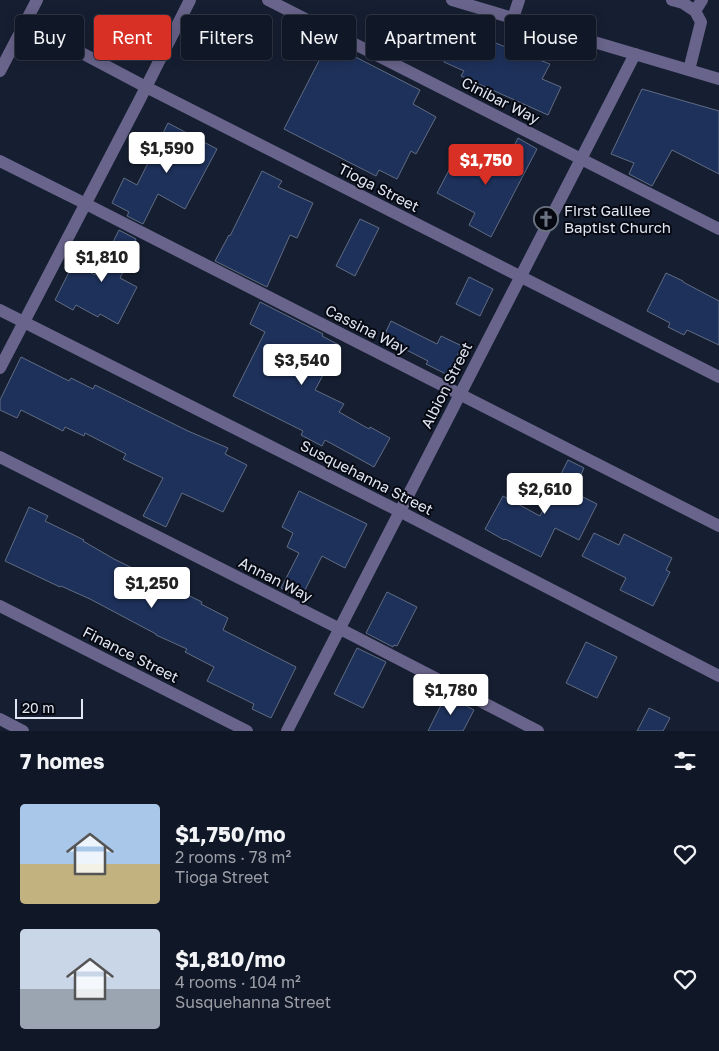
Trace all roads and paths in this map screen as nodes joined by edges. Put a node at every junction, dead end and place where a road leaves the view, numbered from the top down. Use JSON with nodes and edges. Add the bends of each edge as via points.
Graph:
{"nodes":[{"id":1,"x":37,"y":0,"type":"edge"},
{"id":2,"x":190,"y":0,"type":"edge"},
{"id":3,"x":268,"y":0,"type":"edge"},
{"id":4,"x":452,"y":0,"type":"edge"},
{"id":5,"x":519,"y":0,"type":"edge"},
{"id":6,"x":672,"y":0,"type":"edge"},
{"id":7,"x":699,"y":5,"type":"edge"},
{"id":8,"x":29,"y":15,"type":"edge"},
{"id":9,"x":514,"y":15,"type":"edge"},
{"id":10,"x":505,"y":16,"type":"edge"},
{"id":11,"x":15,"y":42,"type":"edge"},
{"id":12,"x":596,"y":42,"type":"edge"},
{"id":13,"x":635,"y":54,"type":"junction"},
{"id":14,"x":84,"y":55,"type":"edge"},
{"id":15,"x":689,"y":70,"type":"junction"},
{"id":16,"x":0,"y":71,"type":"edge"},
{"id":17,"x":719,"y":80,"type":"edge"},
{"id":18,"x":146,"y":88,"type":"junction"},
{"id":19,"x":581,"y":159,"type":"junction"},
{"id":20,"x":0,"y":161,"type":"edge"},
{"id":21,"x":86,"y":204,"type":"junction"},
{"id":22,"x":719,"y":229,"type":"edge"},
{"id":23,"x":520,"y":276,"type":"junction"},
{"id":24,"x":0,"y":310,"type":"edge"},
{"id":25,"x":24,"y":322,"type":"junction"},
{"id":26,"x":0,"y":368,"type":"edge"},
{"id":27,"x":719,"y":378,"type":"edge"},
{"id":28,"x":460,"y":395,"type":"junction"},
{"id":29,"x":0,"y":457,"type":"edge"},
{"id":30,"x":399,"y":511,"type":"junction"},
{"id":31,"x":719,"y":526,"type":"edge"},
{"id":32,"x":0,"y":606,"type":"edge"},
{"id":33,"x":339,"y":629,"type":"junction"},
{"id":34,"x":719,"y":676,"type":"edge"},
{"id":35,"x":0,"y":720,"type":"edge"},
{"id":36,"x":23,"y":731,"type":"edge"},
{"id":37,"x":246,"y":731,"type":"edge"},
{"id":38,"x":287,"y":731,"type":"edge"},
{"id":39,"x":538,"y":731,"type":"edge"}],
"edges":[{"from":1,"to":8,"type":"street"},
{"from":2,"to":18,"type":"street"},
{"from":3,"to":19,"type":"street","name":"Cinibar Way"},
{"from":4,"to":10,"type":"street"},
{"from":5,"to":9,"type":"street"},
{"from":6,"to":7,"type":"street"},
{"from":7,"to":15,"type":"street","via":[[701,22]]},
{"from":11,"to":16,"type":"street"},
{"from":12,"to":13,"type":"street"},
{"from":13,"to":15,"type":"street"},
{"from":13,"to":19,"type":"street","name":"Albion Street"},
{"from":14,"to":18,"type":"street","name":"Tioga Street"},
{"from":15,"to":17,"type":"street"},
{"from":18,"to":21,"type":"street"},
{"from":18,"to":23,"type":"street","name":"Tioga Street"},
{"from":19,"to":22,"type":"street","name":"Cinibar Way"},
{"from":19,"to":23,"type":"street","name":"Albion Street"},
{"from":20,"to":21,"type":"street","name":"Cassina Way"},
{"from":21,"to":25,"type":"street"},
{"from":21,"to":28,"type":"street","name":"Cassina Way"},
{"from":23,"to":27,"type":"street","name":"Tioga Street"},
{"from":23,"to":28,"type":"street","name":"Albion Street"},
{"from":24,"to":25,"type":"street","name":"Susquehanna Street"},
{"from":25,"to":26,"type":"street"},
{"from":25,"to":30,"type":"street","name":"Susquehanna Street"},
{"from":28,"to":30,"type":"street","name":"Albion Street"},
{"from":28,"to":31,"type":"street","name":"Cassina Way"},
{"from":29,"to":33,"type":"street","name":"Annan Way"},
{"from":30,"to":33,"type":"street","name":"Albion Street"},
{"from":30,"to":34,"type":"street","name":"Susquehanna Street"},
{"from":32,"to":37,"type":"street","name":"Finance Street"},
{"from":33,"to":38,"type":"street","name":"Albion Street"},
{"from":33,"to":39,"type":"street","name":"Annan Way"},
{"from":35,"to":36,"type":"street"}]}
